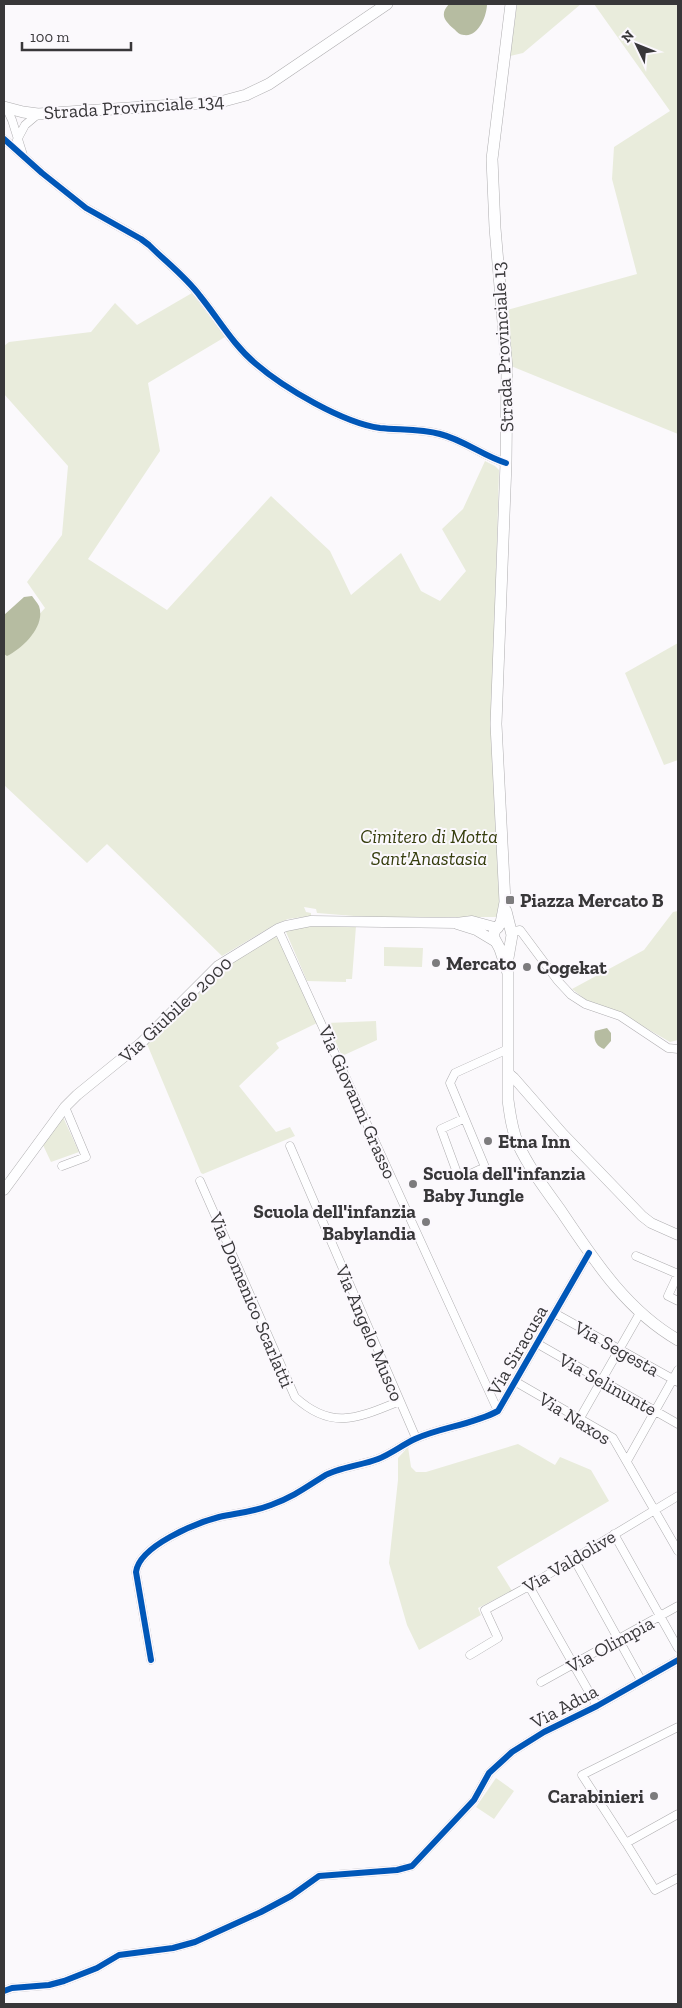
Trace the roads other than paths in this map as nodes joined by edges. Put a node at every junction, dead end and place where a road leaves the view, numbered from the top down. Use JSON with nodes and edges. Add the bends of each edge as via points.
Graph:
{"nodes":[{"id":1,"x":387,"y":4,"type":"edge"},
{"id":2,"x":511,"y":4,"type":"edge"},
{"id":3,"x":4,"y":108,"type":"edge"},
{"id":4,"x":38,"y":114,"type":"junction"},
{"id":5,"x":4,"y":139,"type":"edge"},
{"id":6,"x":17,"y":140,"type":"junction"},
{"id":7,"x":24,"y":157,"type":"junction"},
{"id":8,"x":506,"y":462,"type":"junction"},
{"id":9,"x":504,"y":887,"type":"junction"},
{"id":10,"x":456,"y":923,"type":"junction"},
{"id":11,"x":278,"y":930,"type":"junction"},
{"id":12,"x":508,"y":932,"type":"junction"},
{"id":13,"x":496,"y":943,"type":"junction"},
{"id":14,"x":508,"y":973,"type":"junction"},
{"id":15,"x":508,"y":1049,"type":"junction"},
{"id":16,"x":678,"y":1049,"type":"edge"},
{"id":17,"x":508,"y":1073,"type":"junction"},
{"id":18,"x":65,"y":1107,"type":"junction"},
{"id":19,"x":464,"y":1119,"type":"junction"},
{"id":20,"x":290,"y":1146,"type":"dead end"},
{"id":21,"x":62,"y":1166,"type":"dead end"},
{"id":22,"x":456,"y":1170,"type":"dead end"},
{"id":23,"x":470,"y":1174,"type":"dead end"},
{"id":24,"x":200,"y":1180,"type":"dead end"},
{"id":25,"x":4,"y":1190,"type":"edge"},
{"id":26,"x":678,"y":1235,"type":"edge"},
{"id":27,"x":590,"y":1253,"type":"junction"},
{"id":28,"x":636,"y":1256,"type":"dead end"},
{"id":29,"x":678,"y":1274,"type":"edge"},
{"id":30,"x":678,"y":1301,"type":"edge"},
{"id":31,"x":640,"y":1313,"type":"junction"},
{"id":32,"x":556,"y":1314,"type":"junction"},
{"id":33,"x":678,"y":1340,"type":"edge"},
{"id":34,"x":538,"y":1344,"type":"junction"},
{"id":35,"x":619,"y":1350,"type":"junction"},
{"id":36,"x":678,"y":1370,"type":"edge"},
{"id":37,"x":601,"y":1380,"type":"junction"},
{"id":38,"x":676,"y":1380,"type":"edge"},
{"id":39,"x":516,"y":1382,"type":"junction"},
{"id":40,"x":400,"y":1401,"type":"junction"},
{"id":41,"x":655,"y":1411,"type":"junction"},
{"id":42,"x":498,"y":1412,"type":"junction"},
{"id":43,"x":580,"y":1418,"type":"junction"},
{"id":44,"x":678,"y":1424,"type":"edge"},
{"id":45,"x":416,"y":1438,"type":"junction"},
{"id":46,"x":627,"y":1461,"type":"junction"},
{"id":47,"x":678,"y":1496,"type":"edge"},
{"id":48,"x":655,"y":1510,"type":"junction"},
{"id":49,"x":614,"y":1534,"type":"junction"},
{"id":50,"x":678,"y":1551,"type":"edge"},
{"id":51,"x":574,"y":1559,"type":"junction"},
{"id":52,"x":529,"y":1586,"type":"junction"},
{"id":53,"x":678,"y":1606,"type":"edge"},
{"id":54,"x":660,"y":1616,"type":"junction"},
{"id":55,"x":619,"y":1640,"type":"junction"},
{"id":56,"x":678,"y":1648,"type":"edge"},
{"id":57,"x":470,"y":1655,"type":"dead end"},
{"id":58,"x":152,"y":1660,"type":"dead end"},
{"id":59,"x":678,"y":1660,"type":"edge"},
{"id":60,"x":573,"y":1665,"type":"junction"},
{"id":61,"x":642,"y":1680,"type":"junction"},
{"id":62,"x":541,"y":1682,"type":"dead end"},
{"id":63,"x":597,"y":1706,"type":"junction"},
{"id":64,"x":678,"y":1727,"type":"edge"},
{"id":65,"x":678,"y":1814,"type":"edge"},
{"id":66,"x":626,"y":1843,"type":"junction"},
{"id":67,"x":678,"y":1878,"type":"edge"},
{"id":68,"x":4,"y":1991,"type":"edge"}],
"edges":[{"from":1,"to":4,"type":"main road","name":"Strada Provinciale 134","via":[[269,84],[246,95],[220,102]]},
{"from":2,"to":8,"type":"main road","name":"Strada Provinciale 13","via":[[492,159],[507,368]]},
{"from":3,"to":4,"type":"main road","name":"Strada Provinciale 134"},
{"from":3,"to":6,"type":"street","via":[[12,120]]},
{"from":4,"to":6,"type":"street","via":[[25,125]]},
{"from":5,"to":7,"type":"street"},
{"from":6,"to":7,"type":"street"},
{"from":7,"to":8,"type":"street","via":[[86,208],[149,245],[195,289],[255,364],[304,396],[363,424],[438,433]]},
{"from":8,"to":9,"type":"main road","name":"Strada Provinciale 13","via":[[496,724]]},
{"from":9,"to":12,"type":"main road","name":"Strada Provinciale 13"},
{"from":9,"to":12,"type":"street","via":[[513,918]]},
{"from":10,"to":11,"type":"street","name":"Via Giubileo 2000","via":[[312,921]]},
{"from":10,"to":12,"type":"street","name":"Via Giubileo 2000","via":[[472,920]]},
{"from":10,"to":13,"type":"street","via":[[476,930]]},
{"from":11,"to":18,"type":"street","name":"Via Giubileo 2000","via":[[218,966],[141,1043]]},
{"from":11,"to":42,"type":"street","name":"Via Giovanni Grasso"},
{"from":12,"to":13,"type":"main road","via":[[493,936]]},
{"from":12,"to":14,"type":"main road"},
{"from":12,"to":16,"type":"street","via":[[571,995],[585,1004],[620,1016],[668,1048]]},
{"from":13,"to":14,"type":"main road"},
{"from":14,"to":15,"type":"main road"},
{"from":15,"to":17,"type":"main road"},
{"from":15,"to":19,"type":"street","via":[[455,1072],[450,1079]]},
{"from":17,"to":26,"type":"street","via":[[642,1216]]},
{"from":17,"to":27,"type":"main road","via":[[510,1116],[518,1143]]},
{"from":18,"to":21,"type":"street","via":[[86,1157]]},
{"from":18,"to":25,"type":"street","name":"Via Giubileo 2000"},
{"from":19,"to":22,"type":"street","via":[[441,1129]]},
{"from":19,"to":23,"type":"street","via":[[485,1167]]},
{"from":20,"to":40,"type":"street","name":"Via Angelo Musco"},
{"from":24,"to":40,"type":"street","name":"Via Domenico Scarlatti","via":[[294,1397],[310,1410],[349,1419]]},
{"from":27,"to":31,"type":"main road","via":[[609,1280]]},
{"from":27,"to":32,"type":"street","name":"Via Siracusa"},
{"from":28,"to":29,"type":"street"},
{"from":29,"to":30,"type":"street","via":[[668,1296]]},
{"from":31,"to":33,"type":"main road"},
{"from":31,"to":35,"type":"street"},
{"from":32,"to":34,"type":"street","name":"Via Siracusa"},
{"from":32,"to":35,"type":"street","name":"Via Segesta"},
{"from":34,"to":37,"type":"street","name":"Via Selinunte"},
{"from":34,"to":39,"type":"street","name":"Via Siracusa"},
{"from":35,"to":37,"type":"street"},
{"from":35,"to":38,"type":"street","name":"Via Segesta"},
{"from":36,"to":38,"type":"street"},
{"from":37,"to":41,"type":"street","name":"Via Selinunte"},
{"from":37,"to":43,"type":"street"},
{"from":38,"to":41,"type":"street"},
{"from":39,"to":42,"type":"street","name":"Via Siracusa"},
{"from":39,"to":43,"type":"street","name":"Via Naxos"},
{"from":40,"to":45,"type":"street","name":"Via Angelo Musco"},
{"from":41,"to":44,"type":"street","name":"Via Selinunte"},
{"from":41,"to":46,"type":"street"},
{"from":42,"to":45,"type":"street","name":"Via Siracusa"},
{"from":43,"to":46,"type":"street","name":"Via Naxos","via":[[613,1438]]},
{"from":45,"to":58,"type":"street","name":"Via Siracusa","via":[[379,1459],[324,1475],[298,1494],[240,1515],[220,1517],[197,1525],[149,1551],[136,1572]]},
{"from":46,"to":48,"type":"street","name":"Via Naxos"},
{"from":47,"to":48,"type":"street","name":"Via Valdolive"},
{"from":48,"to":49,"type":"street","name":"Via Valdolive"},
{"from":48,"to":50,"type":"street","name":"Via Naxos"},
{"from":49,"to":51,"type":"street","name":"Via Valdolive"},
{"from":49,"to":54,"type":"street"},
{"from":51,"to":52,"type":"street","name":"Via Valdolive"},
{"from":51,"to":55,"type":"street"},
{"from":52,"to":57,"type":"street","name":"Via Valdolive","via":[[485,1610],[498,1638]]},
{"from":52,"to":60,"type":"street"},
{"from":53,"to":54,"type":"street","name":"Via Olimpia"},
{"from":54,"to":55,"type":"street","name":"Via Olimpia"},
{"from":54,"to":56,"type":"street"},
{"from":55,"to":60,"type":"street","name":"Via Olimpia"},
{"from":55,"to":61,"type":"street"},
{"from":59,"to":61,"type":"street","name":"Via Adua"},
{"from":60,"to":62,"type":"street","name":"Via Olimpia"},
{"from":60,"to":63,"type":"street"},
{"from":61,"to":63,"type":"street","name":"Via Adua"},
{"from":63,"to":68,"type":"street","name":"Via Adua","via":[[512,1752],[490,1773],[474,1800],[412,1866],[319,1876],[260,1912],[195,1942],[119,1955],[64,1981]]},
{"from":64,"to":66,"type":"street","via":[[582,1776]]},
{"from":65,"to":66,"type":"street"},
{"from":66,"to":67,"type":"street","via":[[655,1890]]}]}
